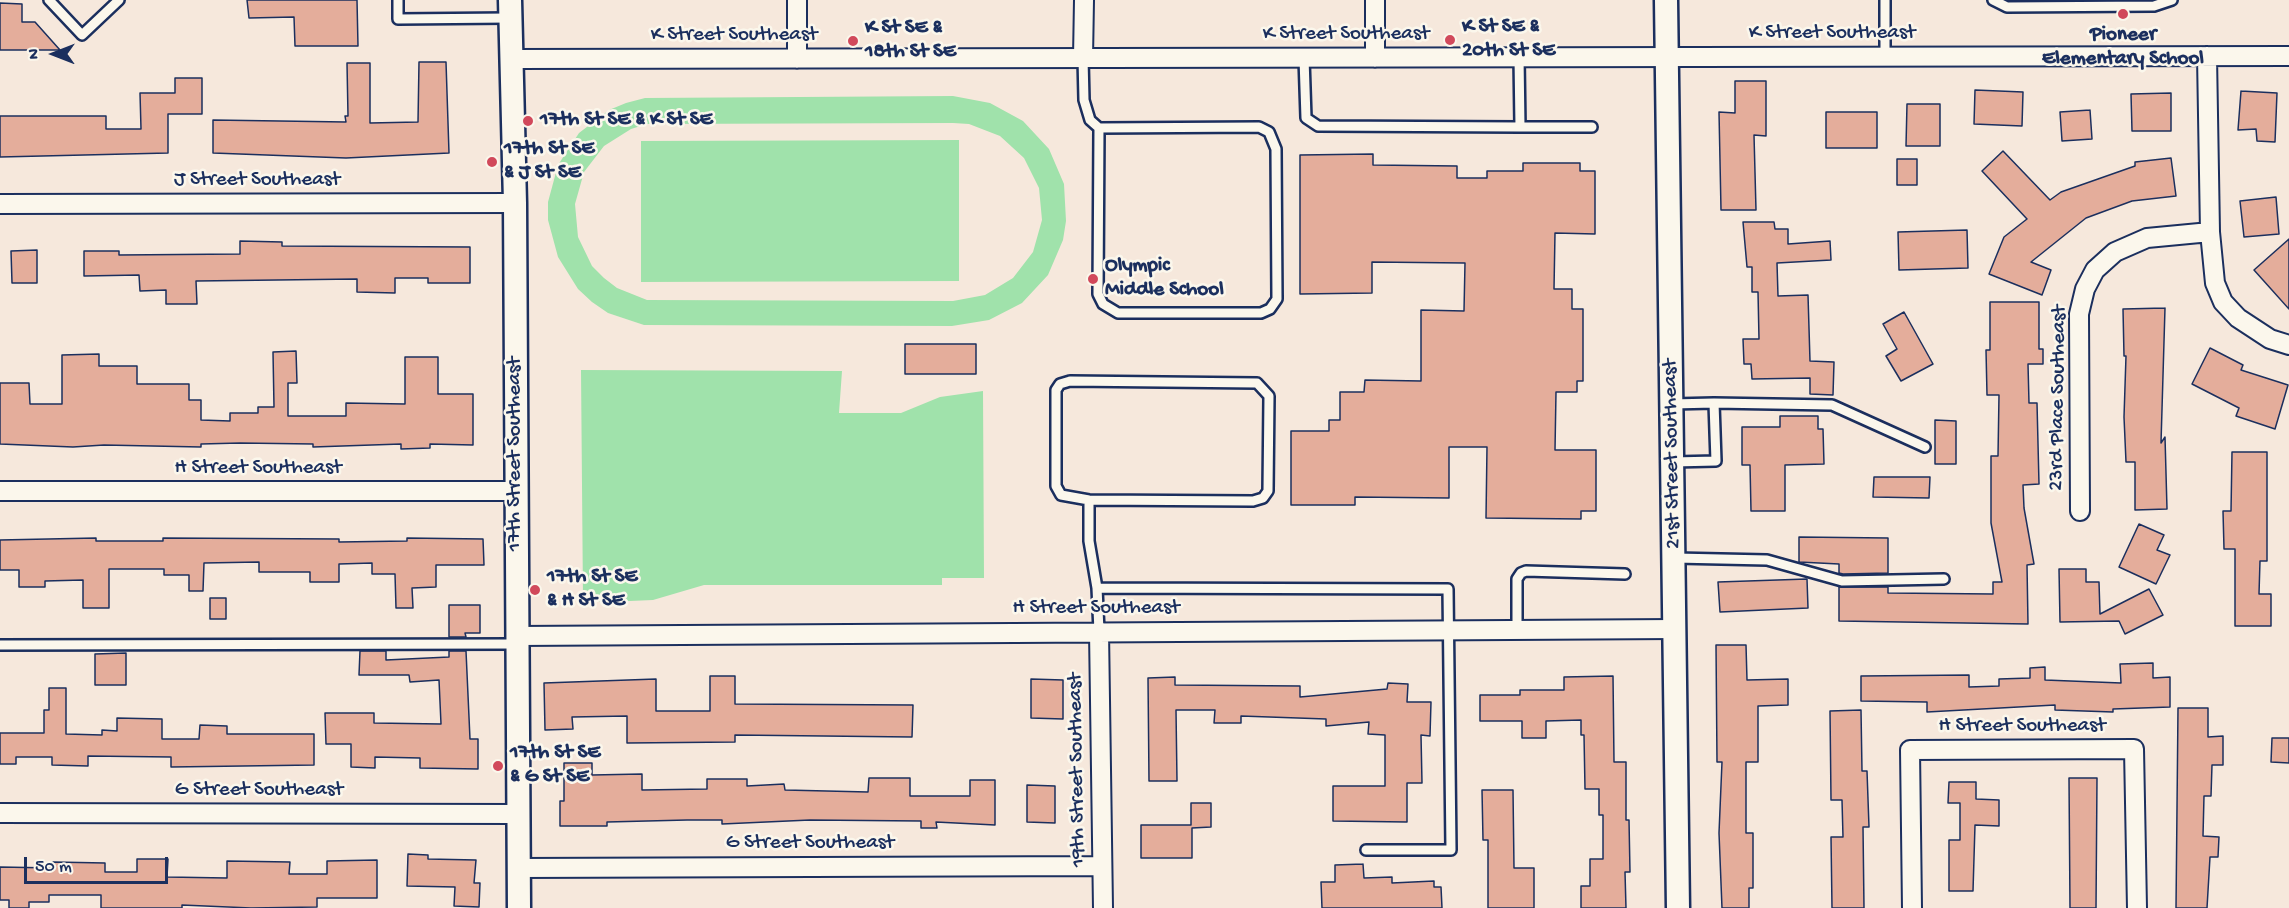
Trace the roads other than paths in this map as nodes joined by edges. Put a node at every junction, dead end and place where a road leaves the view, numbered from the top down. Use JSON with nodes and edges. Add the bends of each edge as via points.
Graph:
{"nodes":[{"id":1,"x":49,"y":0,"type":"edge"},
{"id":2,"x":119,"y":0,"type":"edge"},
{"id":3,"x":398,"y":0,"type":"edge"},
{"id":4,"x":797,"y":0,"type":"edge"},
{"id":5,"x":1084,"y":0,"type":"edge"},
{"id":6,"x":1375,"y":0,"type":"edge"},
{"id":7,"x":1666,"y":0,"type":"edge"},
{"id":8,"x":1884,"y":0,"type":"edge"},
{"id":9,"x":1993,"y":0,"type":"edge"},
{"id":10,"x":2172,"y":0,"type":"edge"},
{"id":11,"x":510,"y":9,"type":"edge"},
{"id":12,"x":2206,"y":56,"type":"junction"},
{"id":13,"x":2289,"y":56,"type":"edge"},
{"id":14,"x":1519,"y":57,"type":"junction"},
{"id":15,"x":1667,"y":57,"type":"junction"},
{"id":16,"x":1884,"y":57,"type":"junction"},
{"id":17,"x":1083,"y":58,"type":"junction"},
{"id":18,"x":1304,"y":58,"type":"junction"},
{"id":19,"x":1375,"y":58,"type":"junction"},
{"id":20,"x":511,"y":59,"type":"junction"},
{"id":21,"x":797,"y":59,"type":"junction"},
{"id":22,"x":1520,"y":127,"type":"junction"},
{"id":23,"x":1592,"y":127,"type":"dead end"},
{"id":24,"x":1099,"y":128,"type":"junction"},
{"id":25,"x":515,"y":203,"type":"junction"},
{"id":26,"x":0,"y":204,"type":"edge"},
{"id":27,"x":2210,"y":232,"type":"junction"},
{"id":28,"x":2289,"y":345,"type":"edge"},
{"id":29,"x":1714,"y":403,"type":"junction"},
{"id":30,"x":1672,"y":404,"type":"junction"},
{"id":31,"x":1925,"y":447,"type":"dead end"},
{"id":32,"x":1673,"y":462,"type":"junction"},
{"id":33,"x":0,"y":491,"type":"edge"},
{"id":34,"x":515,"y":491,"type":"junction"},
{"id":35,"x":1089,"y":500,"type":"junction"},
{"id":36,"x":2080,"y":511,"type":"dead end"},
{"id":37,"x":1674,"y":558,"type":"junction"},
{"id":38,"x":1625,"y":574,"type":"dead end"},
{"id":39,"x":1944,"y":579,"type":"dead end"},
{"id":40,"x":1097,"y":588,"type":"junction"},
{"id":41,"x":1516,"y":629,"type":"junction"},
{"id":42,"x":1676,"y":629,"type":"junction"},
{"id":43,"x":1450,"y":630,"type":"junction"},
{"id":44,"x":1099,"y":631,"type":"junction"},
{"id":45,"x":517,"y":640,"type":"junction"},
{"id":46,"x":0,"y":645,"type":"edge"},
{"id":47,"x":0,"y":813,"type":"edge"},
{"id":48,"x":518,"y":814,"type":"junction"},
{"id":49,"x":1366,"y":850,"type":"dead end"},
{"id":50,"x":1102,"y":866,"type":"junction"},
{"id":51,"x":519,"y":868,"type":"junction"},
{"id":52,"x":519,"y":908,"type":"edge"},
{"id":53,"x":1103,"y":908,"type":"edge"},
{"id":54,"x":1678,"y":908,"type":"edge"},
{"id":55,"x":1912,"y":908,"type":"edge"},
{"id":56,"x":2137,"y":908,"type":"edge"}],
"edges":[{"from":1,"to":2,"type":"lane","via":[[82,35]]},
{"from":3,"to":11,"type":"lane","via":[[398,19]]},
{"from":4,"to":21,"type":"street"},
{"from":5,"to":17,"type":"street"},
{"from":6,"to":19,"type":"street"},
{"from":7,"to":15,"type":"street","name":"21st Street Southeast"},
{"from":8,"to":16,"type":"lane"},
{"from":9,"to":10,"type":"lane","via":[[2007,7],[2154,6]]},
{"from":11,"to":20,"type":"street","name":"17th Street Southeast"},
{"from":12,"to":13,"type":"street","name":"K Street Southeast"},
{"from":12,"to":16,"type":"street","name":"K Street Southeast"},
{"from":12,"to":27,"type":"street"},
{"from":14,"to":15,"type":"street","name":"K Street Southeast"},
{"from":14,"to":19,"type":"street","name":"K Street Southeast"},
{"from":14,"to":22,"type":"lane"},
{"from":15,"to":16,"type":"street","name":"K Street Southeast"},
{"from":15,"to":30,"type":"street","name":"21st Street Southeast"},
{"from":17,"to":18,"type":"street","name":"K Street Southeast"},
{"from":17,"to":21,"type":"street","name":"K Street Southeast"},
{"from":17,"to":24,"type":"lane","via":[[1084,100],[1090,120]]},
{"from":18,"to":19,"type":"street","name":"K Street Southeast"},
{"from":18,"to":22,"type":"lane","via":[[1306,118],[1318,126]]},
{"from":20,"to":21,"type":"street","name":"K Street Southeast"},
{"from":20,"to":25,"type":"street","name":"17th Street Southeast"},
{"from":22,"to":23,"type":"lane"},
{"from":24,"to":24,"type":"lane","via":[[1098,294],[1102,304],[1118,313],[1262,313],[1270,309],[1277,299],[1276,149],[1269,132],[1259,127]]},
{"from":25,"to":26,"type":"street","name":"J Street Southeast"},
{"from":25,"to":34,"type":"street","name":"17th Street Southeast"},
{"from":27,"to":28,"type":"street","via":[[2215,283],[2223,302],[2253,330]]},
{"from":27,"to":36,"type":"street","name":"23rd Place Southeast","via":[[2147,238],[2115,252],[2095,270],[2085,289],[2079,314]]},
{"from":29,"to":30,"type":"lane"},
{"from":29,"to":31,"type":"lane","via":[[1832,405]]},
{"from":29,"to":32,"type":"lane","via":[[1716,461]]},
{"from":30,"to":32,"type":"street","name":"21st Street Southeast"},
{"from":32,"to":37,"type":"street","name":"21st Street Southeast"},
{"from":33,"to":34,"type":"street","name":"H Street Southeast"},
{"from":34,"to":45,"type":"street","name":"17th Street Southeast"},
{"from":35,"to":35,"type":"lane","via":[[1061,495],[1056,486],[1056,390],[1060,384],[1257,383],[1269,396],[1268,491],[1263,498]]},
{"from":35,"to":40,"type":"lane","via":[[1089,541]]},
{"from":37,"to":39,"type":"lane","via":[[1767,560],[1842,581]]},
{"from":37,"to":42,"type":"street","name":"21st Street Southeast"},
{"from":38,"to":41,"type":"lane","via":[[1521,573],[1517,579]]},
{"from":40,"to":43,"type":"lane","via":[[1448,589]]},
{"from":40,"to":44,"type":"lane"},
{"from":41,"to":42,"type":"street","name":"H Street Southeast"},
{"from":41,"to":43,"type":"street","name":"H Street Southeast"},
{"from":42,"to":54,"type":"street","name":"21st Street Southeast"},
{"from":43,"to":44,"type":"street","name":"H Street Southeast"},
{"from":43,"to":49,"type":"lane","via":[[1451,850]]},
{"from":44,"to":45,"type":"street","name":"H Street Southeast"},
{"from":44,"to":50,"type":"street","name":"19th Street Southeast"},
{"from":45,"to":46,"type":"lane"},
{"from":45,"to":48,"type":"street","name":"17th Street Southeast"},
{"from":47,"to":48,"type":"street","name":"G Street Southeast"},
{"from":48,"to":51,"type":"street","name":"17th Street Southeast"},
{"from":50,"to":51,"type":"street","name":"G Street Southeast"},
{"from":50,"to":53,"type":"street","name":"19th Street Southeast"},
{"from":51,"to":52,"type":"street","name":"17th Street Southeast"},
{"from":55,"to":56,"type":"street","name":"H Street Southeast","via":[[1910,750],[2134,749]]}]}
